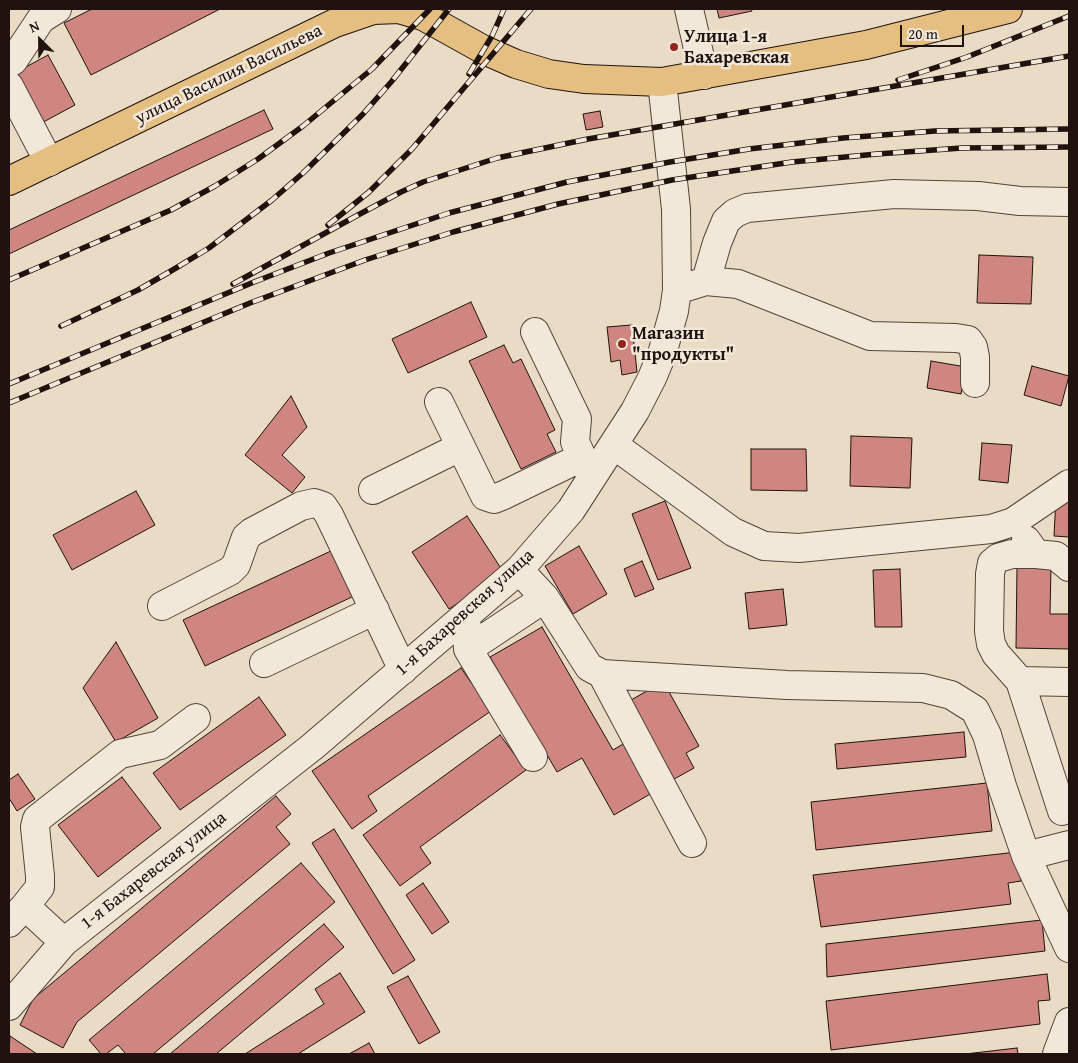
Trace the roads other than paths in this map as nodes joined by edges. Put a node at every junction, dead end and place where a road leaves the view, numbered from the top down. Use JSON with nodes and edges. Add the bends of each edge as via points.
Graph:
{"nodes":[{"id":1,"x":57,"y":9,"type":"edge"},
{"id":2,"x":689,"y":9,"type":"edge"},
{"id":3,"x":996,"y":10,"type":"edge"},
{"id":4,"x":9,"y":63,"type":"edge"},
{"id":5,"x":704,"y":75,"type":"junction"},
{"id":6,"x":662,"y":82,"type":"junction"},
{"id":7,"x":9,"y":86,"type":"edge"},
{"id":8,"x":49,"y":162,"type":"junction"},
{"id":9,"x":9,"y":182,"type":"edge"},
{"id":10,"x":1069,"y":202,"type":"edge"},
{"id":11,"x":706,"y":281,"type":"junction"},
{"id":12,"x":677,"y":290,"type":"junction"},
{"id":13,"x":535,"y":332,"type":"dead end"},
{"id":14,"x":975,"y":383,"type":"dead end"},
{"id":15,"x":439,"y":402,"type":"dead end"},
{"id":16,"x":614,"y":445,"type":"junction"},
{"id":17,"x":460,"y":447,"type":"junction"},
{"id":18,"x":587,"y":468,"type":"junction"},
{"id":19,"x":1069,"y":484,"type":"edge"},
{"id":20,"x":373,"y":490,"type":"dead end"},
{"id":21,"x":1013,"y":522,"type":"junction"},
{"id":22,"x":1036,"y":554,"type":"junction"},
{"id":23,"x":1069,"y":567,"type":"edge"},
{"id":24,"x":519,"y":570,"type":"junction"},
{"id":25,"x":545,"y":598,"type":"junction"},
{"id":26,"x":162,"y":606,"type":"dead end"},
{"id":27,"x":375,"y":610,"type":"junction"},
{"id":28,"x":466,"y":616,"type":"junction"},
{"id":29,"x":468,"y":649,"type":"junction"},
{"id":30,"x":264,"y":663,"type":"dead end"},
{"id":31,"x":403,"y":670,"type":"junction"},
{"id":32,"x":602,"y":674,"type":"junction"},
{"id":33,"x":1020,"y":681,"type":"junction"},
{"id":34,"x":1069,"y":682,"type":"edge"},
{"id":35,"x":196,"y":718,"type":"dead end"},
{"id":36,"x":533,"y":757,"type":"dead end"},
{"id":37,"x":1062,"y":811,"type":"dead end"},
{"id":38,"x":692,"y":842,"type":"dead end"},
{"id":39,"x":1069,"y":845,"type":"edge"},
{"id":40,"x":1026,"y":856,"type":"junction"},
{"id":41,"x":17,"y":915,"type":"edge"},
{"id":42,"x":64,"y":942,"type":"junction"},
{"id":43,"x":1069,"y":948,"type":"edge"},
{"id":44,"x":9,"y":1006,"type":"edge"},
{"id":45,"x":1069,"y":1022,"type":"edge"},
{"id":46,"x":1057,"y":1054,"type":"edge"}],
"edges":[{"from":1,"to":4,"type":"street","via":[[41,19]]},
{"from":2,"to":5,"type":"street"},
{"from":3,"to":5,"type":"main road","name":"улица Василия Васильева","via":[[866,45]]},
{"from":5,"to":6,"type":"main road","name":"улица Василия Васильева"},
{"from":6,"to":8,"type":"main road","name":"улица Василия Васильева","via":[[584,80],[549,74],[484,50],[423,16],[399,9],[373,10],[335,23]]},
{"from":6,"to":12,"type":"street","name":"1-я Бахаревская улица","via":[[675,197]]},
{"from":7,"to":8,"type":"street"},
{"from":8,"to":9,"type":"main road","name":"улица Василия Васильева"},
{"from":10,"to":11,"type":"street","via":[[894,194],[747,208],[726,221]]},
{"from":11,"to":12,"type":"street"},
{"from":11,"to":14,"type":"street","via":[[738,284],[870,336],[968,340],[975,357]]},
{"from":12,"to":16,"type":"street","name":"1-я Бахаревская улица","via":[[669,332],[652,378]]},
{"from":13,"to":18,"type":"street","via":[[577,418],[575,442]]},
{"from":15,"to":17,"type":"street"},
{"from":16,"to":18,"type":"street","name":"1-я Бахаревская улица"},
{"from":16,"to":21,"type":"street","via":[[733,532],[764,546],[808,547],[990,529]]},
{"from":17,"to":18,"type":"street","via":[[480,489],[485,496],[494,498]]},
{"from":17,"to":20,"type":"street"},
{"from":18,"to":24,"type":"street","name":"1-я Бахаревская улица","via":[[571,510]]},
{"from":19,"to":21,"type":"street"},
{"from":21,"to":22,"type":"street"},
{"from":22,"to":23,"type":"street","via":[[1056,556]]},
{"from":22,"to":33,"type":"street","via":[[1012,554],[998,558],[992,563],[990,574],[991,644]]},
{"from":24,"to":25,"type":"street"},
{"from":24,"to":28,"type":"street","name":"1-я Бахаревская улица"},
{"from":25,"to":29,"type":"street"},
{"from":25,"to":32,"type":"street","via":[[589,667]]},
{"from":26,"to":27,"type":"street","via":[[230,571],[252,532],[301,506],[314,503],[323,506],[329,515]]},
{"from":27,"to":30,"type":"street"},
{"from":27,"to":31,"type":"street"},
{"from":28,"to":29,"type":"street"},
{"from":28,"to":31,"type":"street","name":"1-я Бахаревская улица"},
{"from":29,"to":36,"type":"street"},
{"from":31,"to":42,"type":"street","name":"1-я Бахаревская улица","via":[[312,747]]},
{"from":32,"to":38,"type":"street"},
{"from":32,"to":40,"type":"street","via":[[787,685],[923,688],[950,695],[975,710],[987,735]]},
{"from":33,"to":34,"type":"street"},
{"from":33,"to":37,"type":"street"},
{"from":35,"to":41,"type":"street","via":[[160,745],[120,754],[37,819],[40,887]]},
{"from":39,"to":40,"type":"street"},
{"from":40,"to":43,"type":"street"},
{"from":41,"to":42,"type":"street"},
{"from":42,"to":44,"type":"street","name":"1-я Бахаревская улица"},
{"from":45,"to":46,"type":"street"}]}
